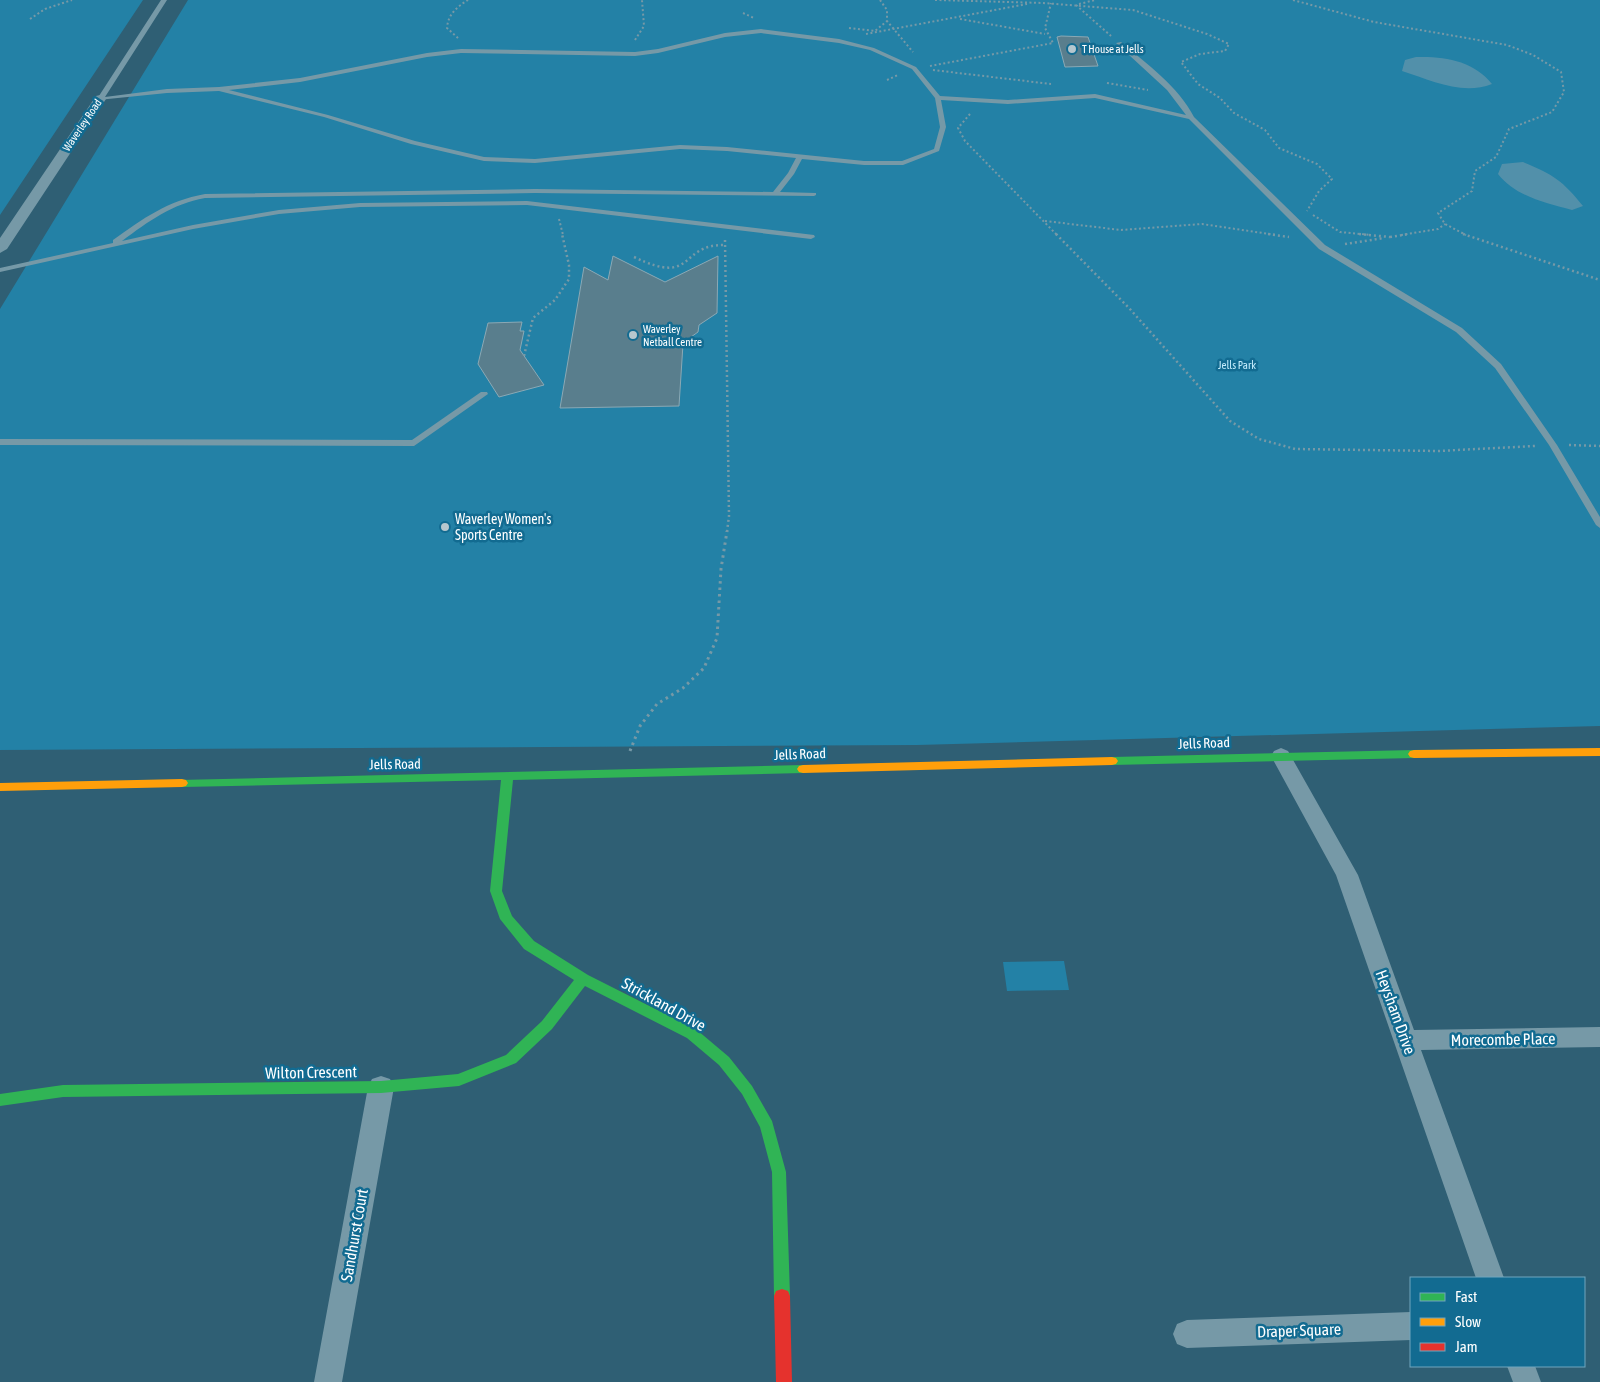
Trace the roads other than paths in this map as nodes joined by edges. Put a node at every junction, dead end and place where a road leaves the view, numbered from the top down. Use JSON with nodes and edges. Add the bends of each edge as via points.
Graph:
{"nodes":[{"id":1,"x":164,"y":0,"type":"edge"},
{"id":2,"x":1119,"y":43,"type":"road end"},
{"id":3,"x":219,"y":89,"type":"junction"},
{"id":4,"x":938,"y":98,"type":"junction"},
{"id":5,"x":100,"y":99,"type":"junction"},
{"id":6,"x":1192,"y":118,"type":"junction"},
{"id":7,"x":800,"y":157,"type":"junction"},
{"id":8,"x":562,"y":192,"type":"junction"},
{"id":9,"x":775,"y":194,"type":"junction"},
{"id":10,"x":814,"y":194,"type":"dead end"},
{"id":11,"x":556,"y":207,"type":"junction"},
{"id":12,"x":810,"y":237,"type":"dead end"},
{"id":13,"x":111,"y":246,"type":"junction"},
{"id":14,"x":0,"y":249,"type":"edge"},
{"id":15,"x":0,"y":270,"type":"edge"},
{"id":16,"x":484,"y":394,"type":"dead end"},
{"id":17,"x":0,"y":442,"type":"edge"},
{"id":18,"x":1600,"y":525,"type":"edge"},
{"id":19,"x":1600,"y":752,"type":"edge"},
{"id":20,"x":1281,"y":756,"type":"junction"},
{"id":21,"x":507,"y":777,"type":"junction"},
{"id":22,"x":0,"y":787,"type":"edge"},
{"id":23,"x":584,"y":979,"type":"junction"},
{"id":24,"x":1600,"y":1038,"type":"edge"},
{"id":25,"x":1406,"y":1040,"type":"junction"},
{"id":26,"x":381,"y":1087,"type":"junction"},
{"id":27,"x":0,"y":1100,"type":"edge"},
{"id":28,"x":1490,"y":1277,"type":"edge"},
{"id":29,"x":1410,"y":1326,"type":"edge"},
{"id":30,"x":1187,"y":1334,"type":"dead end"},
{"id":31,"x":1521,"y":1367,"type":"edge"},
{"id":32,"x":328,"y":1382,"type":"edge"},
{"id":33,"x":784,"y":1382,"type":"edge"},
{"id":34,"x":1527,"y":1382,"type":"edge"}],
"edges":[{"from":1,"to":5,"type":"lane","name":"Waverley Road"},
{"from":2,"to":6,"type":"lane","via":[[1177,99]]},
{"from":3,"to":4,"type":"lane","via":[[300,80],[461,51],[635,54],[725,35],[761,32],[839,41],[872,49],[914,68]]},
{"from":3,"to":5,"type":"lane"},
{"from":3,"to":7,"type":"lane","via":[[326,116],[421,145],[484,159],[535,161],[680,147]]},
{"from":4,"to":6,"type":"lane","via":[[988,102],[1094,96]]},
{"from":4,"to":7,"type":"lane","via":[[943,127],[937,150],[902,163],[864,164]]},
{"from":5,"to":14,"type":"street","name":"Waverley Road"},
{"from":6,"to":18,"type":"lane","via":[[1322,248],[1459,330],[1498,366],[1553,444]]},
{"from":7,"to":9,"type":"lane"},
{"from":8,"to":9,"type":"lane"},
{"from":8,"to":11,"type":"lane"},
{"from":8,"to":13,"type":"lane","via":[[205,196],[166,206]]},
{"from":9,"to":10,"type":"lane"},
{"from":11,"to":12,"type":"lane"},
{"from":11,"to":13,"type":"lane","via":[[527,203],[439,203],[279,212]]},
{"from":13,"to":15,"type":"lane"},
{"from":16,"to":17,"type":"lane","via":[[414,443]]},
{"from":19,"to":20,"type":"main road","name":"Jells Road"},
{"from":20,"to":21,"type":"main road","name":"Jells Road"},
{"from":20,"to":25,"type":"street","name":"Heysham Drive","via":[[1347,875]]},
{"from":21,"to":22,"type":"main road","name":"Jells Road"},
{"from":21,"to":23,"type":"main road","name":"Strickland Drive","via":[[496,892],[506,919],[529,945]]},
{"from":23,"to":26,"type":"main road","name":"Wilton Crescent","via":[[547,1025],[511,1059],[459,1080]]},
{"from":23,"to":33,"type":"main road","name":"Strickland Drive","via":[[692,1034],[724,1061],[747,1090],[767,1126],[779,1172]]},
{"from":24,"to":25,"type":"street","name":"Morecombe Place"},
{"from":25,"to":28,"type":"street","name":"Heysham Drive"},
{"from":26,"to":27,"type":"main road","name":"Wilton Crescent","via":[[63,1091]]},
{"from":26,"to":32,"type":"street","name":"Sandhurst Court"},
{"from":29,"to":30,"type":"street","name":"Draper Square"},
{"from":31,"to":34,"type":"street"}]}
